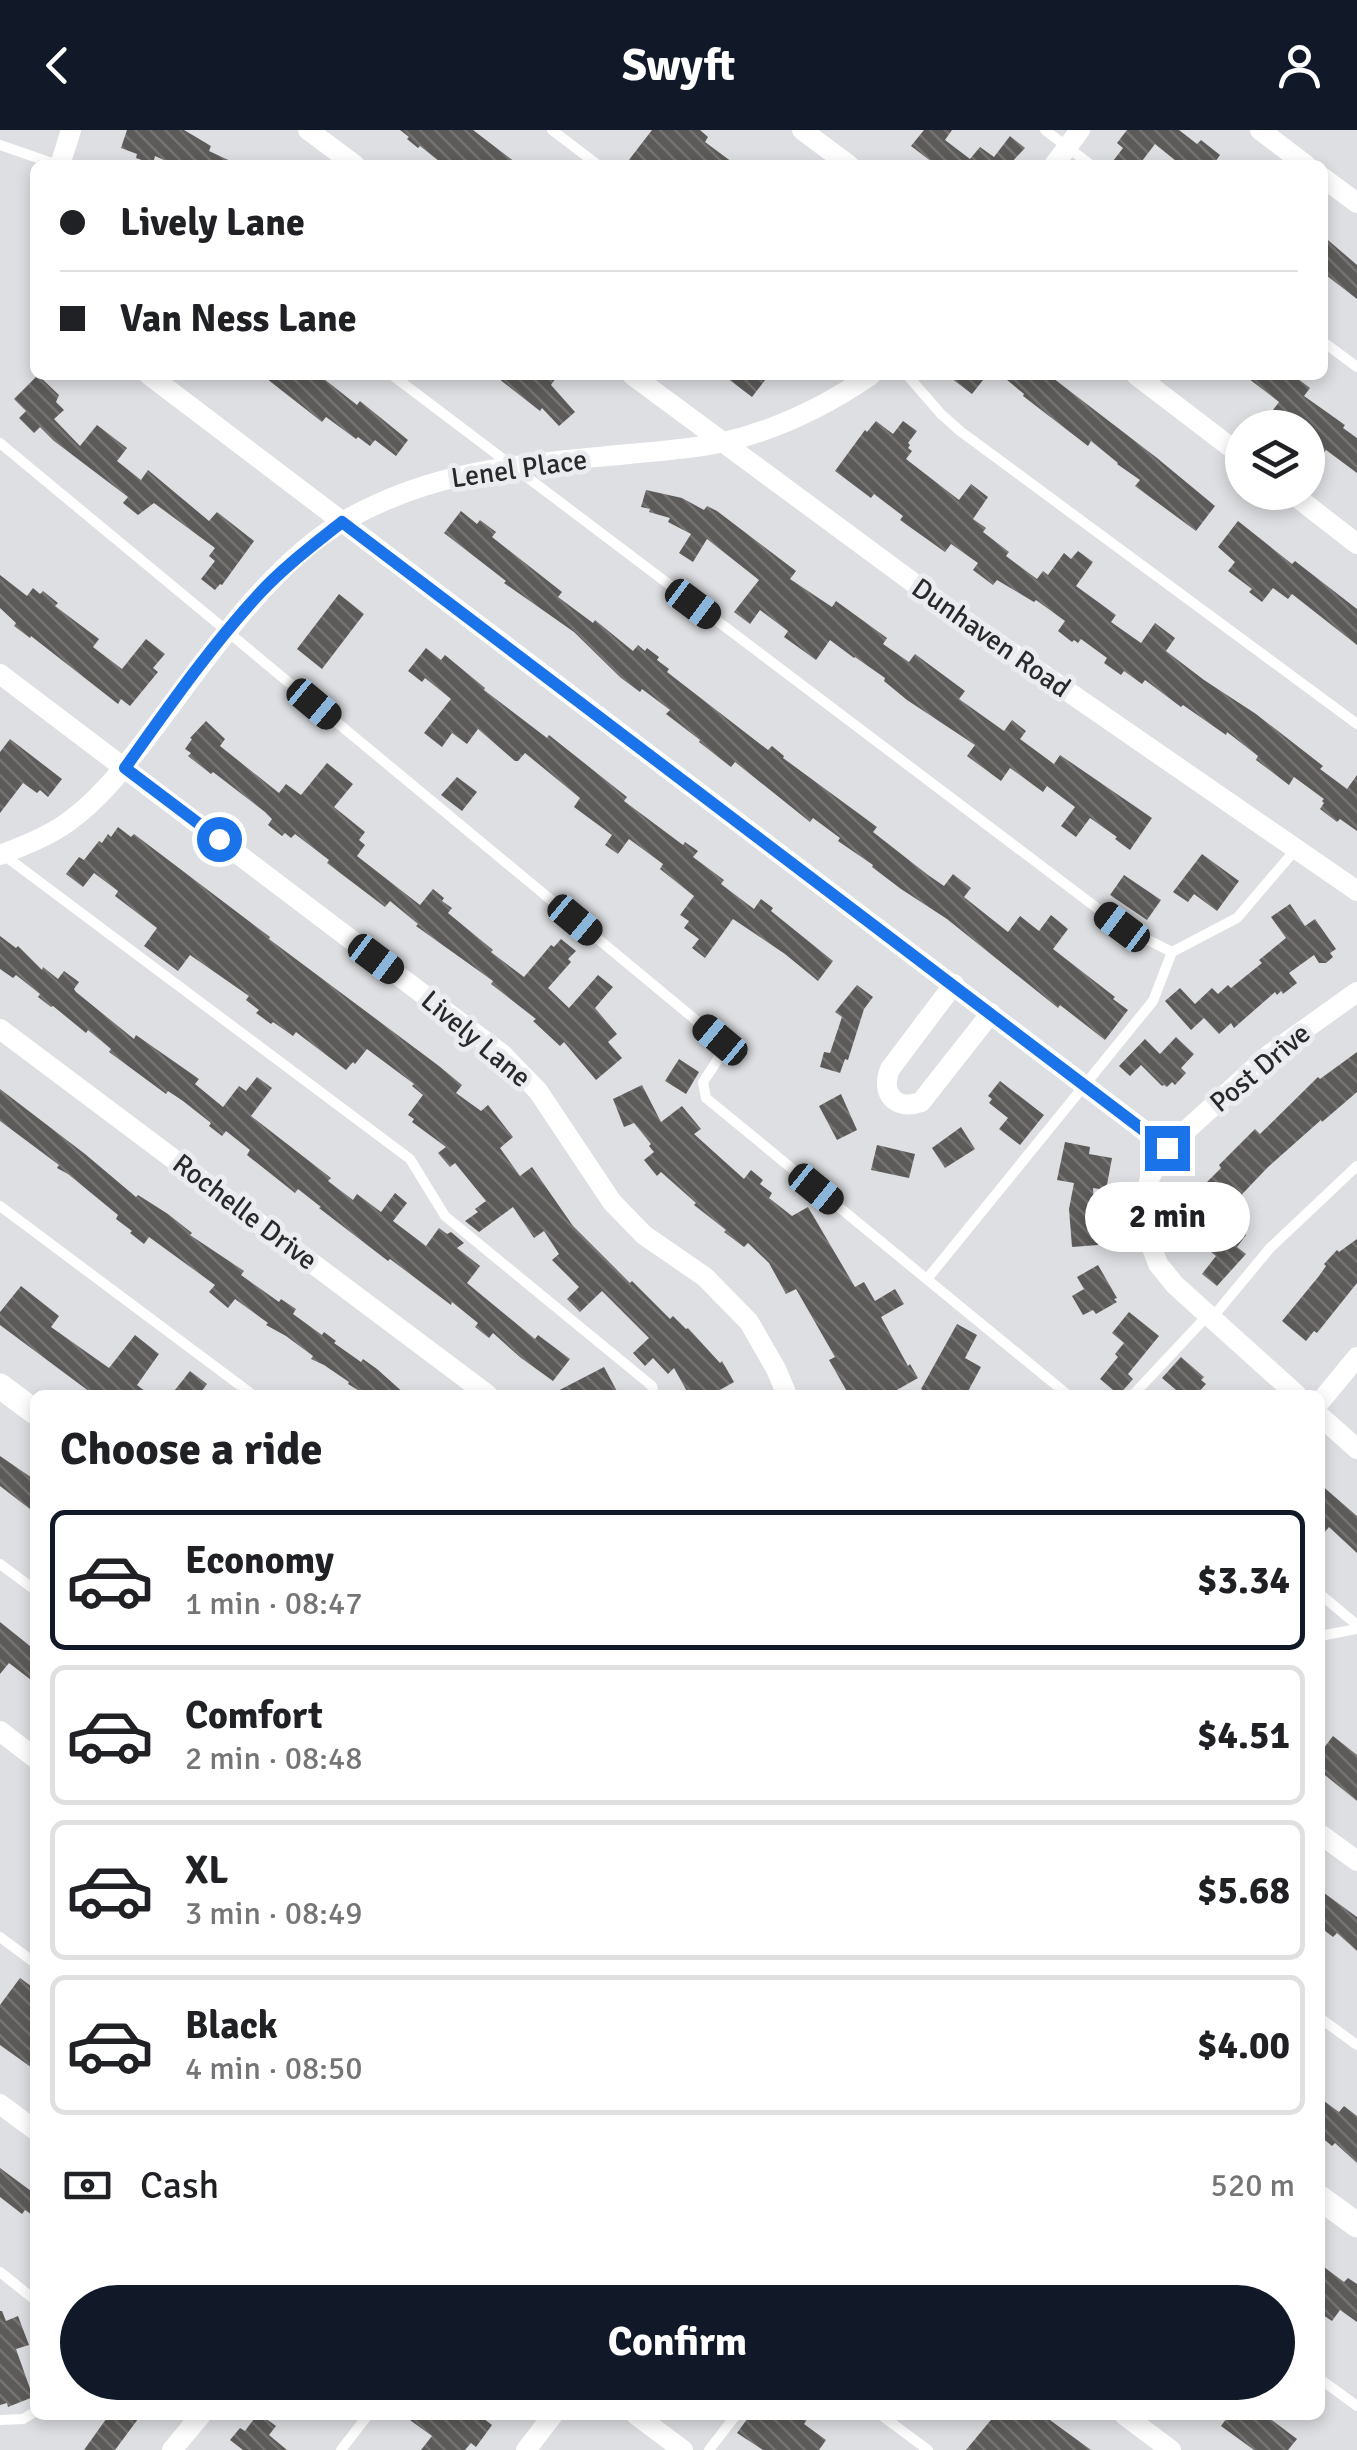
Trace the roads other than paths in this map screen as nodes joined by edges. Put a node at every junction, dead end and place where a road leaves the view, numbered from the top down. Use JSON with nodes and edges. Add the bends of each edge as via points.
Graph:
{"nodes":[{"id":1,"x":71,"y":130,"type":"edge"},
{"id":2,"x":308,"y":130,"type":"edge"},
{"id":3,"x":552,"y":130,"type":"edge"},
{"id":4,"x":802,"y":130,"type":"edge"},
{"id":5,"x":1045,"y":130,"type":"edge"},
{"id":6,"x":1260,"y":130,"type":"edge"},
{"id":7,"x":1074,"y":138,"type":"edge"},
{"id":8,"x":0,"y":145,"type":"edge"},
{"id":9,"x":44,"y":160,"type":"edge"},
{"id":10,"x":61,"y":160,"type":"edge"},
{"id":11,"x":348,"y":160,"type":"edge"},
{"id":12,"x":591,"y":160,"type":"edge"},
{"id":13,"x":842,"y":160,"type":"edge"},
{"id":14,"x":1058,"y":160,"type":"edge"},
{"id":15,"x":1088,"y":160,"type":"edge"},
{"id":16,"x":1299,"y":160,"type":"edge"},
{"id":17,"x":1328,"y":181,"type":"edge"},
{"id":18,"x":1357,"y":203,"type":"edge"},
{"id":19,"x":1328,"y":345,"type":"edge"},
{"id":20,"x":1357,"y":367,"type":"edge"},
{"id":21,"x":155,"y":380,"type":"edge"},
{"id":22,"x":399,"y":380,"type":"edge"},
{"id":23,"x":639,"y":380,"type":"edge"},
{"id":24,"x":864,"y":380,"type":"edge"},
{"id":25,"x":911,"y":380,"type":"edge"},
{"id":26,"x":1143,"y":380,"type":"edge"},
{"id":27,"x":722,"y":443,"type":"junction"},
{"id":28,"x":1225,"y":443,"type":"edge"},
{"id":29,"x":0,"y":444,"type":"edge"},
{"id":30,"x":510,"y":465,"type":"junction"},
{"id":31,"x":1313,"y":510,"type":"edge"},
{"id":32,"x":342,"y":522,"type":"junction"},
{"id":33,"x":1357,"y":544,"type":"edge"},
{"id":34,"x":226,"y":631,"type":"junction"},
{"id":35,"x":0,"y":674,"type":"edge"},
{"id":36,"x":1357,"y":724,"type":"edge"},
{"id":37,"x":125,"y":768,"type":"junction"},
{"id":38,"x":1296,"y":850,"type":"junction"},
{"id":39,"x":1,"y":854,"type":"edge"},
{"id":40,"x":1357,"y":891,"type":"edge"},
{"id":41,"x":1172,"y":952,"type":"junction"},
{"id":42,"x":954,"y":984,"type":"junction"},
{"id":43,"x":1357,"y":992,"type":"edge"},
{"id":44,"x":991,"y":1013,"type":"junction"},
{"id":45,"x":0,"y":1029,"type":"edge"},
{"id":46,"x":1086,"y":1086,"type":"junction"},
{"id":47,"x":1167,"y":1148,"type":"junction"},
{"id":48,"x":1357,"y":1166,"type":"edge"},
{"id":49,"x":0,"y":1206,"type":"edge"},
{"id":50,"x":927,"y":1280,"type":"junction"},
{"id":51,"x":1210,"y":1317,"type":"junction"},
{"id":52,"x":1357,"y":1357,"type":"edge"},
{"id":53,"x":0,"y":1386,"type":"edge"},
{"id":54,"x":246,"y":1390,"type":"edge"},
{"id":55,"x":481,"y":1390,"type":"edge"},
{"id":56,"x":653,"y":1390,"type":"edge"},
{"id":57,"x":785,"y":1390,"type":"edge"},
{"id":58,"x":1062,"y":1390,"type":"edge"},
{"id":59,"x":1138,"y":1390,"type":"edge"},
{"id":60,"x":1291,"y":1390,"type":"edge"},
{"id":61,"x":1325,"y":1396,"type":"edge"},
{"id":62,"x":30,"y":1408,"type":"edge"},
{"id":63,"x":1325,"y":1420,"type":"edge"},
{"id":64,"x":1357,"y":1449,"type":"edge"},
{"id":65,"x":0,"y":1564,"type":"edge"},
{"id":66,"x":30,"y":1586,"type":"edge"},
{"id":67,"x":1325,"y":1598,"type":"edge"},
{"id":68,"x":1357,"y":1627,"type":"edge"},
{"id":69,"x":1325,"y":1635,"type":"edge"},
{"id":70,"x":0,"y":1732,"type":"edge"},
{"id":71,"x":30,"y":1754,"type":"edge"},
{"id":72,"x":1325,"y":1838,"type":"edge"},
{"id":73,"x":1357,"y":1861,"type":"edge"},
{"id":74,"x":0,"y":1936,"type":"edge"},
{"id":75,"x":30,"y":1959,"type":"edge"},
{"id":76,"x":1325,"y":2022,"type":"edge"},
{"id":77,"x":1357,"y":2046,"type":"edge"},
{"id":78,"x":0,"y":2104,"type":"edge"},
{"id":79,"x":30,"y":2126,"type":"edge"},
{"id":80,"x":1325,"y":2202,"type":"edge"},
{"id":81,"x":1357,"y":2225,"type":"edge"},
{"id":82,"x":0,"y":2272,"type":"edge"},
{"id":83,"x":30,"y":2296,"type":"edge"},
{"id":84,"x":1325,"y":2383,"type":"edge"},
{"id":85,"x":1357,"y":2406,"type":"edge"},
{"id":86,"x":30,"y":2415,"type":"edge"},
{"id":87,"x":0,"y":2420,"type":"edge"},
{"id":88,"x":197,"y":2420,"type":"edge"},
{"id":89,"x":364,"y":2420,"type":"edge"},
{"id":90,"x":549,"y":2420,"type":"edge"},
{"id":91,"x":643,"y":2420,"type":"edge"},
{"id":92,"x":732,"y":2420,"type":"edge"},
{"id":93,"x":888,"y":2420,"type":"edge"},
{"id":94,"x":1131,"y":2420,"type":"edge"},
{"id":95,"x":176,"y":2449,"type":"edge"},
{"id":96,"x":341,"y":2450,"type":"edge"},
{"id":97,"x":526,"y":2450,"type":"edge"},
{"id":98,"x":683,"y":2450,"type":"edge"},
{"id":99,"x":710,"y":2450,"type":"edge"},
{"id":100,"x":928,"y":2450,"type":"edge"},
{"id":101,"x":1171,"y":2450,"type":"edge"}],
"edges":[{"from":1,"to":10,"type":"street"},
{"from":2,"to":11,"type":"street"},
{"from":3,"to":12,"type":"lane"},
{"from":4,"to":13,"type":"street"},
{"from":5,"to":7,"type":"lane"},
{"from":6,"to":16,"type":"street"},
{"from":7,"to":14,"type":"street"},
{"from":7,"to":15,"type":"lane"},
{"from":8,"to":9,"type":"lane"},
{"from":17,"to":18,"type":"street"},
{"from":19,"to":20,"type":"lane"},
{"from":21,"to":32,"type":"street"},
{"from":22,"to":30,"type":"lane"},
{"from":23,"to":27,"type":"street","name":"Dunhaven Road"},
{"from":24,"to":27,"type":"street","name":"Lenel Place","via":[[812,411]]},
{"from":25,"to":36,"type":"lane","via":[[960,430]]},
{"from":26,"to":28,"type":"street"},
{"from":27,"to":30,"type":"street","name":"Lenel Place"},
{"from":27,"to":38,"type":"street","name":"Dunhaven Road"},
{"from":29,"to":34,"type":"lane"},
{"from":30,"to":32,"type":"street","name":"Lenel Place","via":[[418,487]]},
{"from":30,"to":41,"type":"lane","via":[[1122,927]]},
{"from":31,"to":33,"type":"street"},
{"from":32,"to":34,"type":"street","name":"Lenel Place"},
{"from":32,"to":42,"type":"street"},
{"from":34,"to":37,"type":"street","name":"Lenel Place"},
{"from":34,"to":50,"type":"lane","via":[[720,1040],[722,1049],[703,1082],[706,1098]]},
{"from":35,"to":37,"type":"street","name":"Lively Lane"},
{"from":37,"to":39,"type":"street","name":"Lenel Place","via":[[66,824]]},
{"from":37,"to":57,"type":"street","name":"Lively Lane","via":[[502,1054],[538,1091],[612,1202],[749,1322]]},
{"from":38,"to":40,"type":"street","name":"Dunhaven Road"},
{"from":38,"to":41,"type":"lane","via":[[1236,918]]},
{"from":39,"to":56,"type":"lane","via":[[410,1158],[444,1216]]},
{"from":41,"to":46,"type":"lane","via":[[1152,1001]]},
{"from":42,"to":44,"type":"street"},
{"from":42,"to":44,"type":"street","via":[[890,1069],[886,1084],[892,1098],[906,1106],[921,1102]]},
{"from":43,"to":47,"type":"street","name":"Post Drive","via":[[1270,1054]]},
{"from":44,"to":46,"type":"street"},
{"from":45,"to":55,"type":"street","name":"Rochelle Drive"},
{"from":46,"to":47,"type":"street"},
{"from":46,"to":50,"type":"lane"},
{"from":47,"to":51,"type":"street","via":[[1150,1177],[1144,1206],[1148,1237],[1158,1264]]},
{"from":48,"to":51,"type":"lane","via":[[1270,1248]]},
{"from":49,"to":54,"type":"lane"},
{"from":50,"to":58,"type":"lane"},
{"from":51,"to":59,"type":"lane"},
{"from":51,"to":60,"type":"street"},
{"from":52,"to":61,"type":"street"},
{"from":53,"to":62,"type":"street"},
{"from":63,"to":64,"type":"street"},
{"from":65,"to":66,"type":"lane"},
{"from":67,"to":68,"type":"lane"},
{"from":68,"to":69,"type":"lane"},
{"from":70,"to":71,"type":"street"},
{"from":72,"to":73,"type":"street"},
{"from":74,"to":75,"type":"lane"},
{"from":76,"to":77,"type":"lane"},
{"from":78,"to":79,"type":"street"},
{"from":80,"to":81,"type":"street"},
{"from":82,"to":83,"type":"lane"},
{"from":84,"to":85,"type":"lane"},
{"from":86,"to":87,"type":"lane"},
{"from":88,"to":95,"type":"street"},
{"from":89,"to":96,"type":"lane"},
{"from":90,"to":97,"type":"street"},
{"from":91,"to":98,"type":"street"},
{"from":92,"to":99,"type":"lane"},
{"from":93,"to":100,"type":"lane"},
{"from":94,"to":101,"type":"street"}]}
